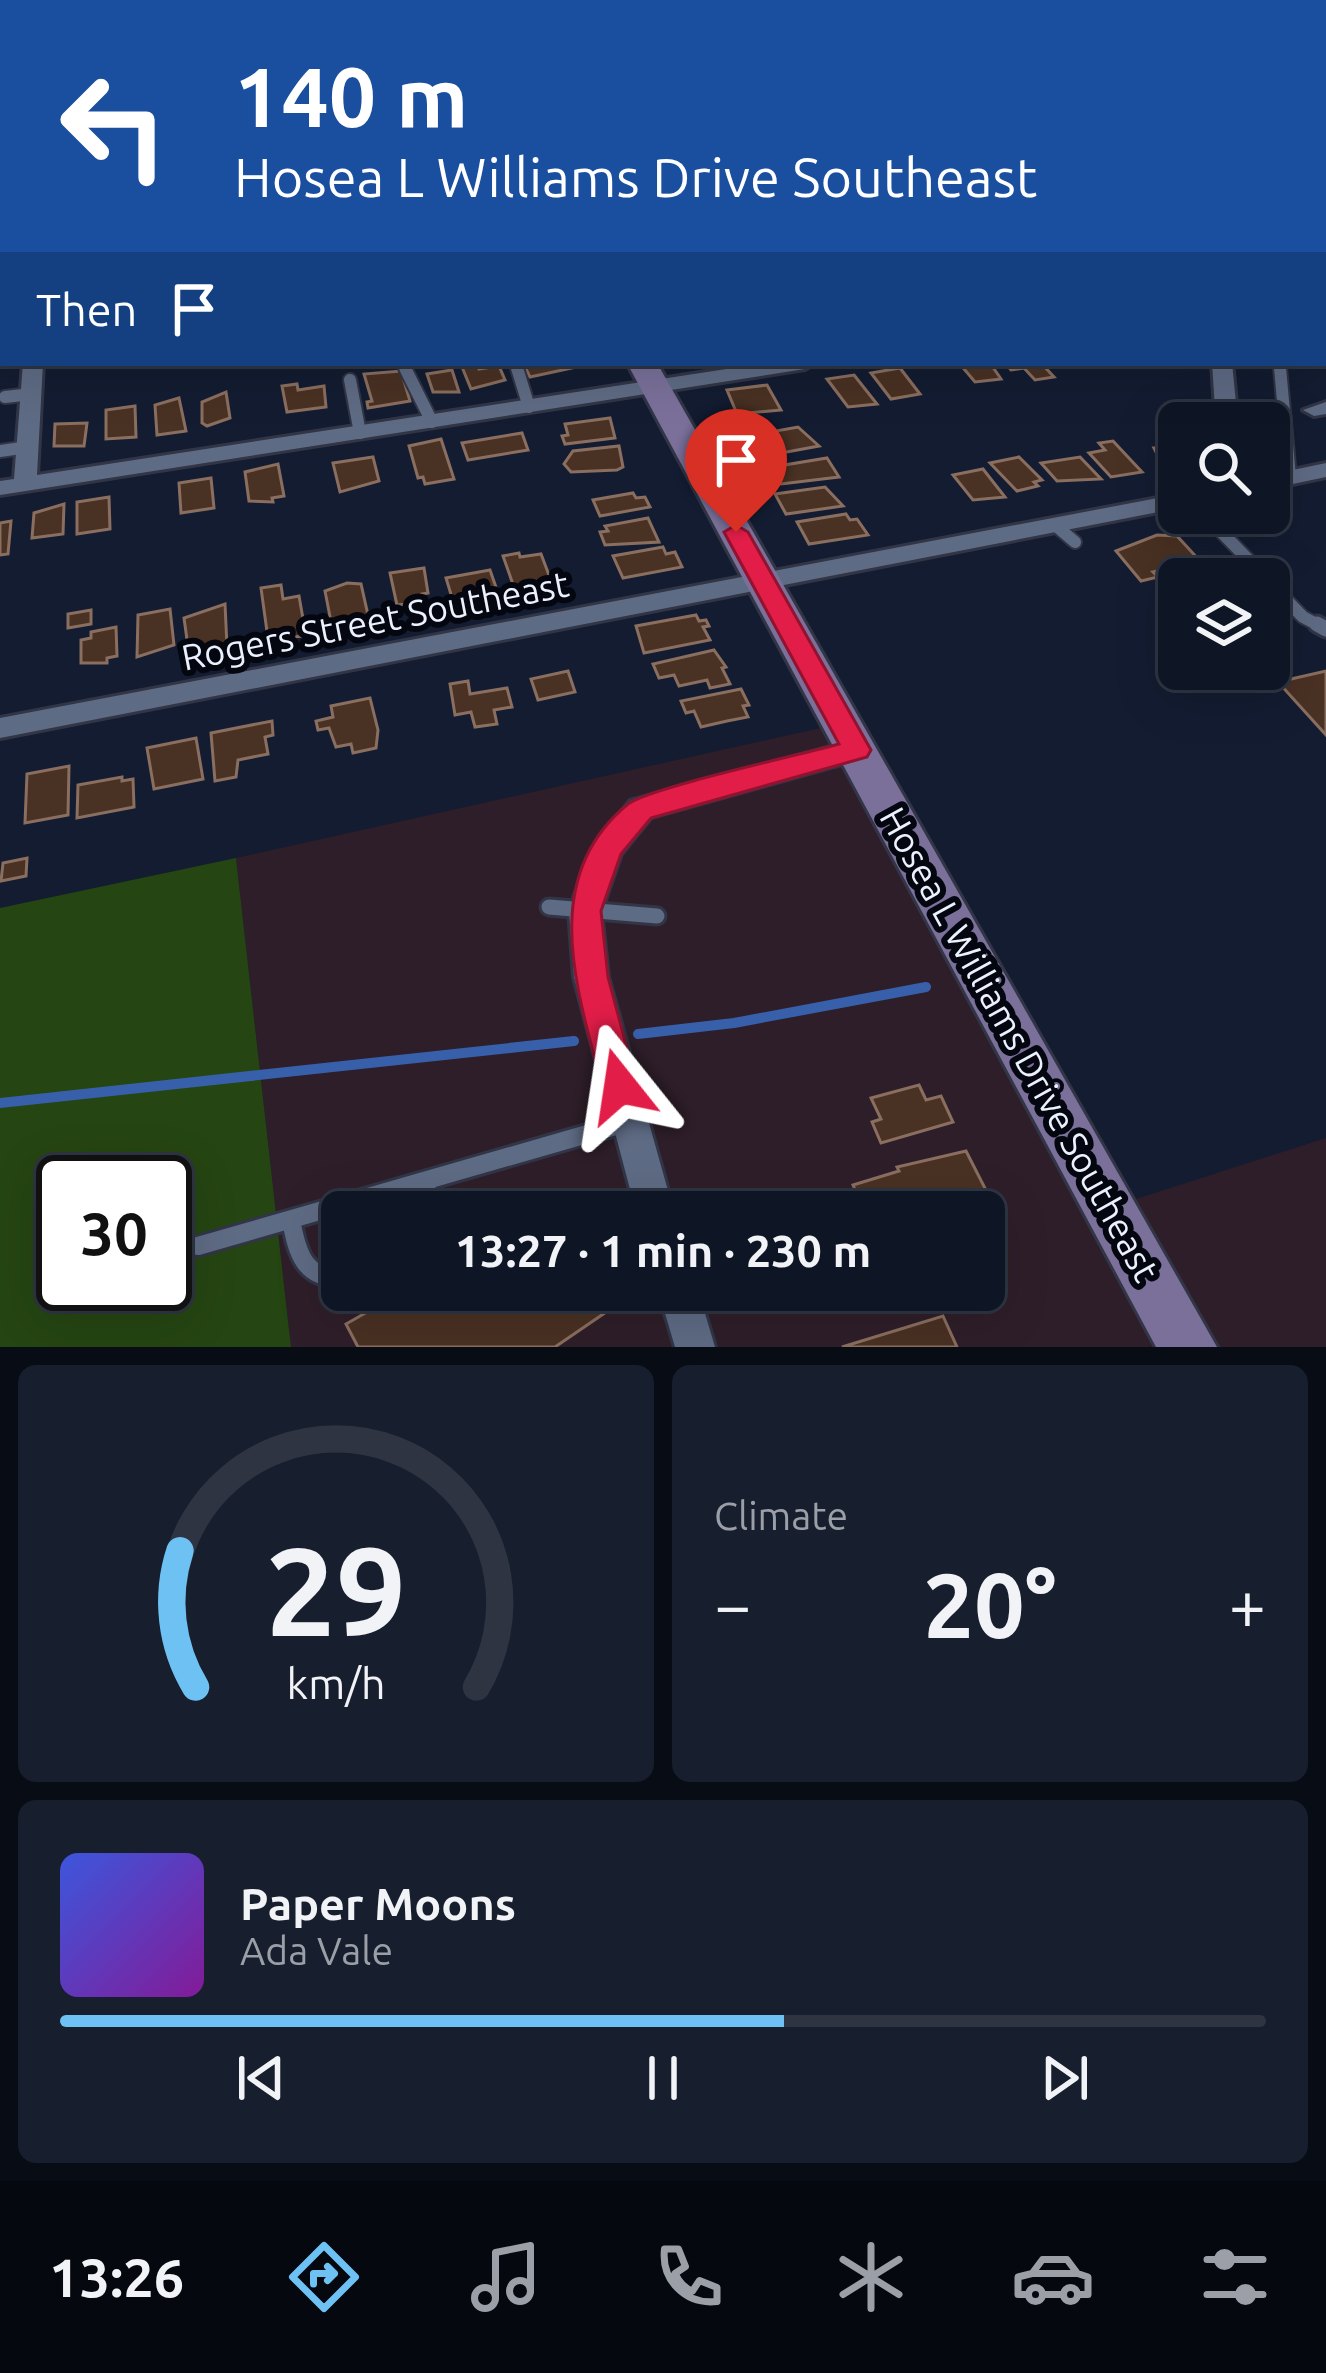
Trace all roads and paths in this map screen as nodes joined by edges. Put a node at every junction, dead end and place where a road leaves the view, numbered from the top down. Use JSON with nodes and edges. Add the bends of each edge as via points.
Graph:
{"nodes":[{"id":1,"x":33,"y":366,"type":"edge"},
{"id":2,"x":404,"y":366,"type":"edge"},
{"id":3,"x":517,"y":366,"type":"edge"},
{"id":4,"x":766,"y":366,"type":"edge"},
{"id":5,"x":1222,"y":366,"type":"edge"},
{"id":6,"x":1280,"y":366,"type":"edge"},
{"id":7,"x":648,"y":375,"type":"edge"},
{"id":8,"x":350,"y":380,"type":"dead end"},
{"id":9,"x":31,"y":394,"type":"junction"},
{"id":10,"x":5,"y":397,"type":"dead end"},
{"id":11,"x":1225,"y":402,"type":"edge"},
{"id":12,"x":1280,"y":402,"type":"edge"},
{"id":13,"x":529,"y":406,"type":"junction"},
{"id":14,"x":432,"y":422,"type":"junction"},
{"id":15,"x":360,"y":433,"type":"junction"},
{"id":16,"x":28,"y":447,"type":"junction"},
{"id":17,"x":0,"y":451,"type":"edge"},
{"id":18,"x":1326,"y":470,"type":"edge"},
{"id":19,"x":1290,"y":477,"type":"edge"},
{"id":20,"x":26,"y":484,"type":"junction"},
{"id":21,"x":0,"y":488,"type":"edge"},
{"id":22,"x":1158,"y":507,"type":"edge"},
{"id":23,"x":1223,"y":534,"type":"edge"},
{"id":24,"x":1233,"y":544,"type":"junction"},
{"id":25,"x":1220,"y":554,"type":"dead end"},
{"id":26,"x":1247,"y":558,"type":"edge"},
{"id":27,"x":764,"y":582,"type":"junction"},
{"id":28,"x":1290,"y":603,"type":"edge"},
{"id":29,"x":1326,"y":629,"type":"edge"},
{"id":30,"x":0,"y":728,"type":"edge"},
{"id":31,"x":857,"y":750,"type":"junction"},
{"id":32,"x":549,"y":907,"type":"dead end"},
{"id":33,"x":585,"y":911,"type":"junction"},
{"id":34,"x":657,"y":916,"type":"dead end"},
{"id":35,"x":629,"y":1122,"type":"junction"},
{"id":36,"x":428,"y":1182,"type":"junction"},
{"id":37,"x":423,"y":1191,"type":"edge"},
{"id":38,"x":649,"y":1191,"type":"edge"},
{"id":39,"x":291,"y":1220,"type":"junction"},
{"id":40,"x":198,"y":1246,"type":"dead end"},
{"id":41,"x":321,"y":1279,"type":"edge"},
{"id":42,"x":684,"y":1311,"type":"edge"},
{"id":43,"x":695,"y":1347,"type":"edge"},
{"id":44,"x":1188,"y":1347,"type":"edge"}],
"edges":[{"from":1,"to":9,"type":"street"},
{"from":2,"to":14,"type":"lane"},
{"from":3,"to":13,"type":"lane"},
{"from":4,"to":7,"type":"street"},
{"from":5,"to":11,"type":"street"},
{"from":6,"to":12,"type":"lane"},
{"from":7,"to":13,"type":"street"},
{"from":7,"to":27,"type":"street","name":"Hosea L Williams Drive Southeast"},
{"from":8,"to":15,"type":"lane"},
{"from":9,"to":10,"type":"lane"},
{"from":9,"to":16,"type":"street"},
{"from":13,"to":14,"type":"street"},
{"from":14,"to":15,"type":"street"},
{"from":15,"to":20,"type":"street"},
{"from":16,"to":17,"type":"lane"},
{"from":16,"to":20,"type":"street"},
{"from":18,"to":19,"type":"street"},
{"from":20,"to":21,"type":"street"},
{"from":22,"to":27,"type":"street","name":"Rogers Street Southeast","via":[[1065,534]]},
{"from":23,"to":24,"type":"lane"},
{"from":24,"to":25,"type":"lane"},
{"from":24,"to":26,"type":"lane"},
{"from":27,"to":30,"type":"street","name":"Rogers Street Southeast"},
{"from":27,"to":31,"type":"street","name":"Hosea L Williams Drive Southeast"},
{"from":28,"to":29,"type":"lane"},
{"from":31,"to":33,"type":"street","via":[[641,809],[607,849]]},
{"from":31,"to":44,"type":"street","name":"Hosea L Williams Drive Southeast"},
{"from":32,"to":33,"type":"lane"},
{"from":33,"to":34,"type":"lane"},
{"from":33,"to":35,"type":"street","via":[[591,977]]},
{"from":35,"to":36,"type":"lane"},
{"from":35,"to":38,"type":"street"},
{"from":36,"to":37,"type":"lane"},
{"from":36,"to":39,"type":"lane"},
{"from":39,"to":40,"type":"lane"},
{"from":39,"to":41,"type":"lane","via":[[305,1270]]},
{"from":42,"to":43,"type":"street"}]}
